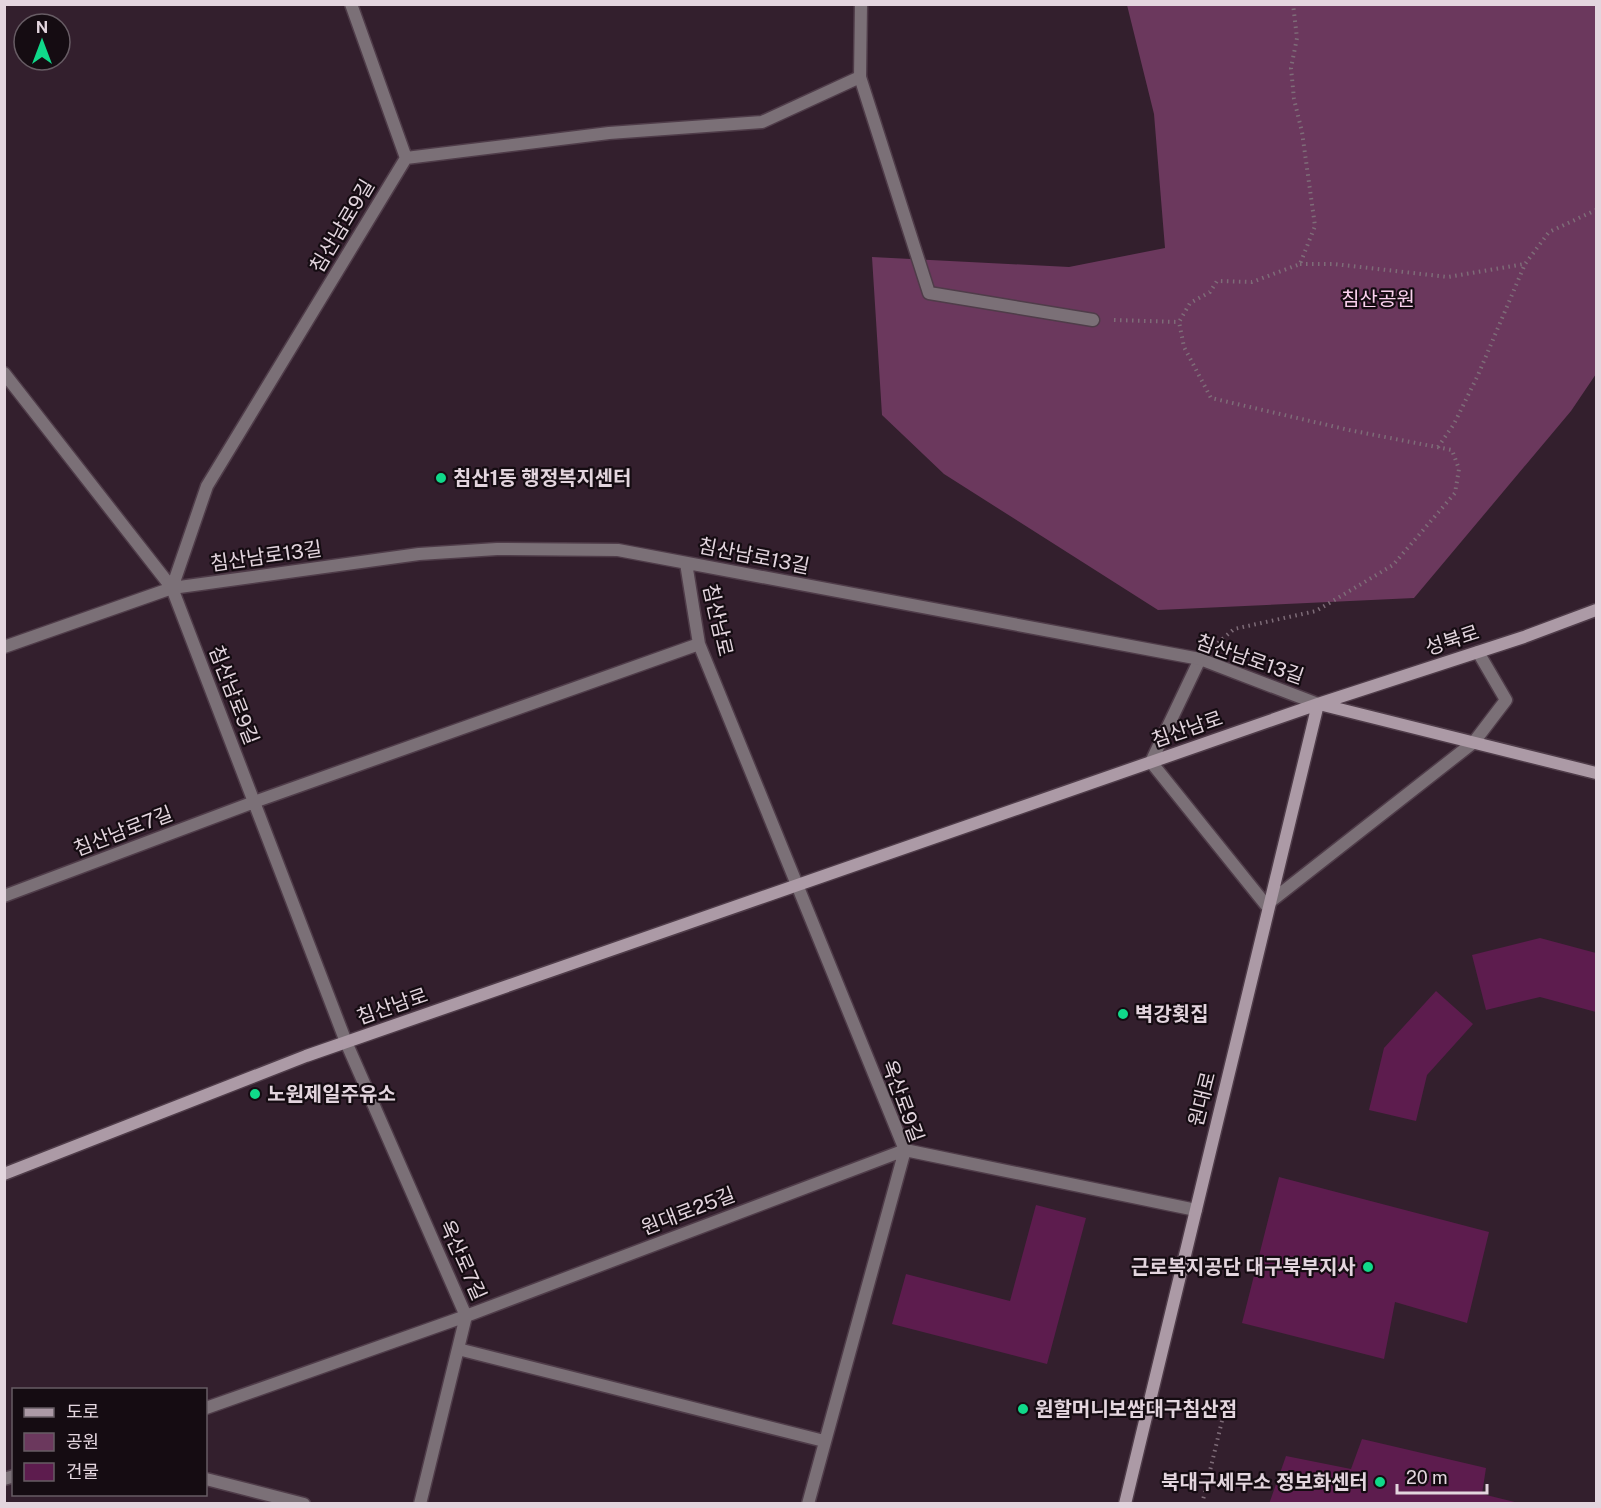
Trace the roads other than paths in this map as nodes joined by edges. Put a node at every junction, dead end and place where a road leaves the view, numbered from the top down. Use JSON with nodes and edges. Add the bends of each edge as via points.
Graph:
{"nodes":[{"id":1,"x":351,"y":4,"type":"edge"},
{"id":2,"x":861,"y":4,"type":"edge"},
{"id":3,"x":860,"y":77,"type":"junction"},
{"id":4,"x":406,"y":158,"type":"junction"},
{"id":5,"x":1093,"y":320,"type":"road end"},
{"id":6,"x":4,"y":372,"type":"edge"},
{"id":7,"x":686,"y":563,"type":"junction"},
{"id":8,"x":172,"y":588,"type":"junction"},
{"id":9,"x":1596,"y":610,"type":"edge"},
{"id":10,"x":699,"y":644,"type":"junction"},
{"id":11,"x":4,"y":647,"type":"edge"},
{"id":12,"x":1478,"y":652,"type":"junction"},
{"id":13,"x":1200,"y":659,"type":"junction"},
{"id":14,"x":1318,"y":704,"type":"junction"},
{"id":15,"x":1474,"y":742,"type":"junction"},
{"id":16,"x":1150,"y":762,"type":"junction"},
{"id":17,"x":1596,"y":773,"type":"edge"},
{"id":18,"x":254,"y":802,"type":"junction"},
{"id":19,"x":797,"y":885,"type":"junction"},
{"id":20,"x":4,"y":896,"type":"edge"},
{"id":21,"x":1270,"y":902,"type":"junction"},
{"id":22,"x":346,"y":1042,"type":"junction"},
{"id":23,"x":904,"y":1150,"type":"junction"},
{"id":24,"x":4,"y":1174,"type":"edge"},
{"id":25,"x":1196,"y":1210,"type":"junction"},
{"id":26,"x":466,"y":1316,"type":"junction"},
{"id":27,"x":458,"y":1349,"type":"junction"},
{"id":28,"x":207,"y":1408,"type":"edge"},
{"id":29,"x":824,"y":1441,"type":"junction"},
{"id":30,"x":207,"y":1479,"type":"edge"},
{"id":31,"x":304,"y":1503,"type":"edge"},
{"id":32,"x":420,"y":1503,"type":"edge"},
{"id":33,"x":808,"y":1503,"type":"edge"},
{"id":34,"x":1125,"y":1503,"type":"edge"}],
"edges":[{"from":1,"to":4,"type":"street"},
{"from":2,"to":3,"type":"street"},
{"from":3,"to":4,"type":"street","via":[[762,122],[609,133]]},
{"from":3,"to":5,"type":"street","via":[[929,293]]},
{"from":4,"to":8,"type":"street","name":"침산남로9길","via":[[207,486]]},
{"from":6,"to":8,"type":"street"},
{"from":7,"to":8,"type":"street","name":"침산남로13길","via":[[618,550],[497,549],[419,554]]},
{"from":7,"to":10,"type":"street","name":"침산남로"},
{"from":7,"to":13,"type":"street","name":"침산남로13길"},
{"from":8,"to":11,"type":"street","name":"침산남로13길"},
{"from":8,"to":18,"type":"street","name":"침산남로9길"},
{"from":9,"to":12,"type":"main road","name":"성북로"},
{"from":10,"to":18,"type":"street"},
{"from":10,"to":19,"type":"street","name":"침산남로"},
{"from":12,"to":14,"type":"main road","name":"성북로"},
{"from":12,"to":15,"type":"street","via":[[1506,700]]},
{"from":13,"to":14,"type":"street","name":"침산남로13길"},
{"from":13,"to":16,"type":"street"},
{"from":14,"to":15,"type":"main road"},
{"from":14,"to":16,"type":"main road","name":"침산남로"},
{"from":14,"to":21,"type":"main road","name":"원대로"},
{"from":15,"to":17,"type":"main road"},
{"from":15,"to":21,"type":"street"},
{"from":16,"to":19,"type":"main road","name":"침산남로"},
{"from":16,"to":21,"type":"street","via":[[1266,904]]},
{"from":18,"to":20,"type":"street","name":"침산남로7길"},
{"from":18,"to":22,"type":"street","name":"침산남로9길"},
{"from":19,"to":22,"type":"main road","name":"침산남로"},
{"from":19,"to":23,"type":"street","name":"옥산로9길"},
{"from":21,"to":25,"type":"main road","name":"원대로"},
{"from":22,"to":24,"type":"main road","name":"침산남로"},
{"from":22,"to":26,"type":"street","name":"옥산로7길"},
{"from":23,"to":25,"type":"street"},
{"from":23,"to":26,"type":"street","name":"원대로25길"},
{"from":23,"to":29,"type":"street","name":"옥산로9길"},
{"from":25,"to":34,"type":"main road","name":"원대로"},
{"from":26,"to":27,"type":"street","name":"옥산로7길"},
{"from":26,"to":28,"type":"street","name":"원대로25길"},
{"from":27,"to":29,"type":"street"},
{"from":27,"to":32,"type":"street","name":"옥산로7길"},
{"from":29,"to":33,"type":"street","name":"옥산로9길"},
{"from":30,"to":31,"type":"street"}]}
